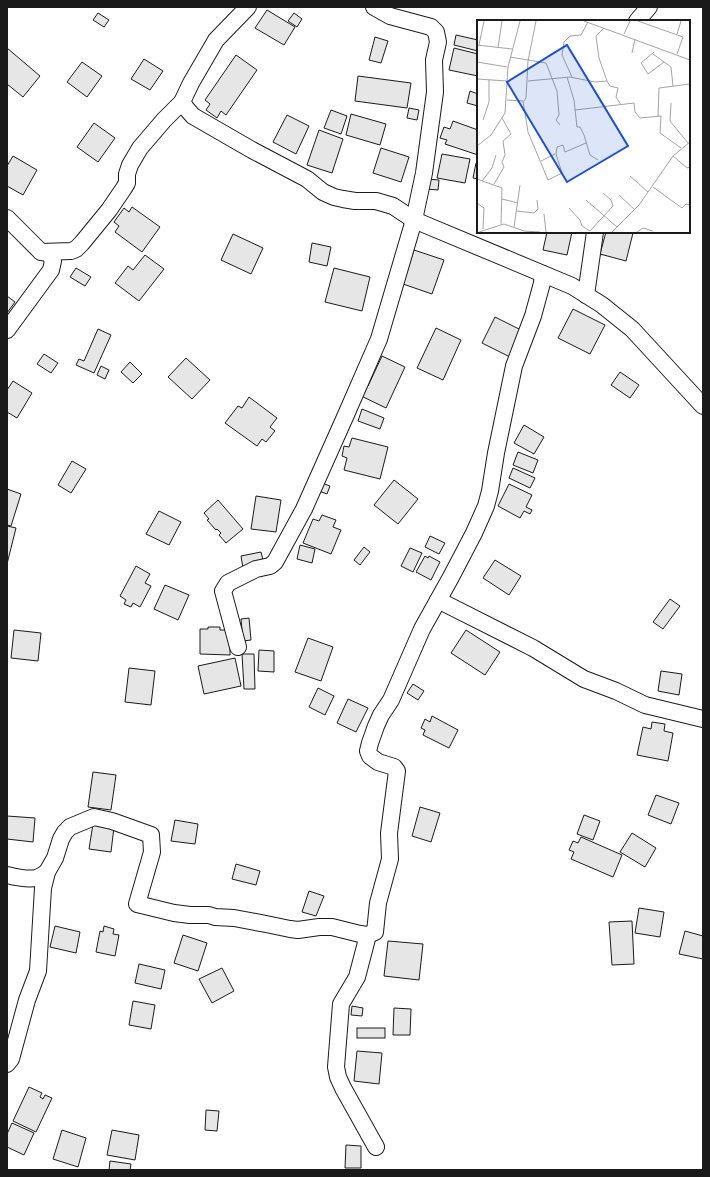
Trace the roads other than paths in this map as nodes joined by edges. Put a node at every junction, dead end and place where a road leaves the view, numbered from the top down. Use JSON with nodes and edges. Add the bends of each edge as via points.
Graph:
{"nodes":[{"id":1,"x":248,"y":7,"type":"edge"},
{"id":2,"x":374,"y":7,"type":"edge"},
{"id":3,"x":649,"y":7,"type":"edge"},
{"id":4,"x":638,"y":20,"type":"edge"},
{"id":5,"x":182,"y":102,"type":"junction"},
{"id":6,"x":7,"y":218,"type":"edge"},
{"id":7,"x":414,"y":220,"type":"junction"},
{"id":8,"x":595,"y":233,"type":"edge"},
{"id":9,"x":41,"y":252,"type":"junction"},
{"id":10,"x":543,"y":274,"type":"junction"},
{"id":11,"x":586,"y":295,"type":"junction"},
{"id":12,"x":7,"y":330,"type":"edge"},
{"id":13,"x":703,"y":406,"type":"edge"},
{"id":14,"x":438,"y":600,"type":"junction"},
{"id":15,"x":238,"y":647,"type":"dead end"},
{"id":16,"x":703,"y":719,"type":"edge"},
{"id":17,"x":47,"y":872,"type":"junction"},
{"id":18,"x":10,"y":876,"type":"edge"},
{"id":19,"x":42,"y":900,"type":"junction"},
{"id":20,"x":368,"y":935,"type":"junction"},
{"id":21,"x":7,"y":1064,"type":"edge"},
{"id":22,"x":376,"y":1147,"type":"dead end"}],
"edges":[{"from":1,"to":5,"type":"street","via":[[216,40]]},
{"from":2,"to":7,"type":"street","via":[[390,16],[431,27],[436,32],[438,42],[434,60],[432,114]]},
{"from":3,"to":4,"type":"street"},
{"from":5,"to":7,"type":"street","via":[[193,116],[307,179],[323,192],[343,199],[376,201],[393,206]]},
{"from":5,"to":9,"type":"street","via":[[140,148],[130,165],[124,188],[82,243],[71,252]]},
{"from":6,"to":9,"type":"street"},
{"from":7,"to":10,"type":"street"},
{"from":7,"to":15,"type":"street","via":[[379,339],[304,509],[275,562],[225,586],[223,591]]},
{"from":8,"to":11,"type":"street"},
{"from":9,"to":12,"type":"street","via":[[50,253],[53,261],[51,270]]},
{"from":10,"to":11,"type":"street"},
{"from":10,"to":14,"type":"street","via":[[533,316],[514,366],[486,506]]},
{"from":11,"to":13,"type":"street","via":[[632,329]]},
{"from":14,"to":16,"type":"street","via":[[534,648],[584,679],[645,705]]},
{"from":14,"to":20,"type":"street","via":[[422,629],[391,700],[381,715],[368,751],[378,762],[394,767],[397,771],[389,833],[390,858],[378,903],[375,932]]},
{"from":17,"to":18,"type":"street","via":[[36,878]]},
{"from":17,"to":19,"type":"street","via":[[42,888]]},
{"from":17,"to":20,"type":"street","via":[[65,832],[70,827],[94,817],[151,835],[152,852],[137,904],[174,913],[234,918],[290,930],[332,927]]},
{"from":18,"to":19,"type":"street"},
{"from":19,"to":21,"type":"street","via":[[38,971],[27,1000],[11,1059]]},
{"from":20,"to":22,"type":"street","via":[[357,977],[341,1004],[336,1067],[342,1088]]}]}
